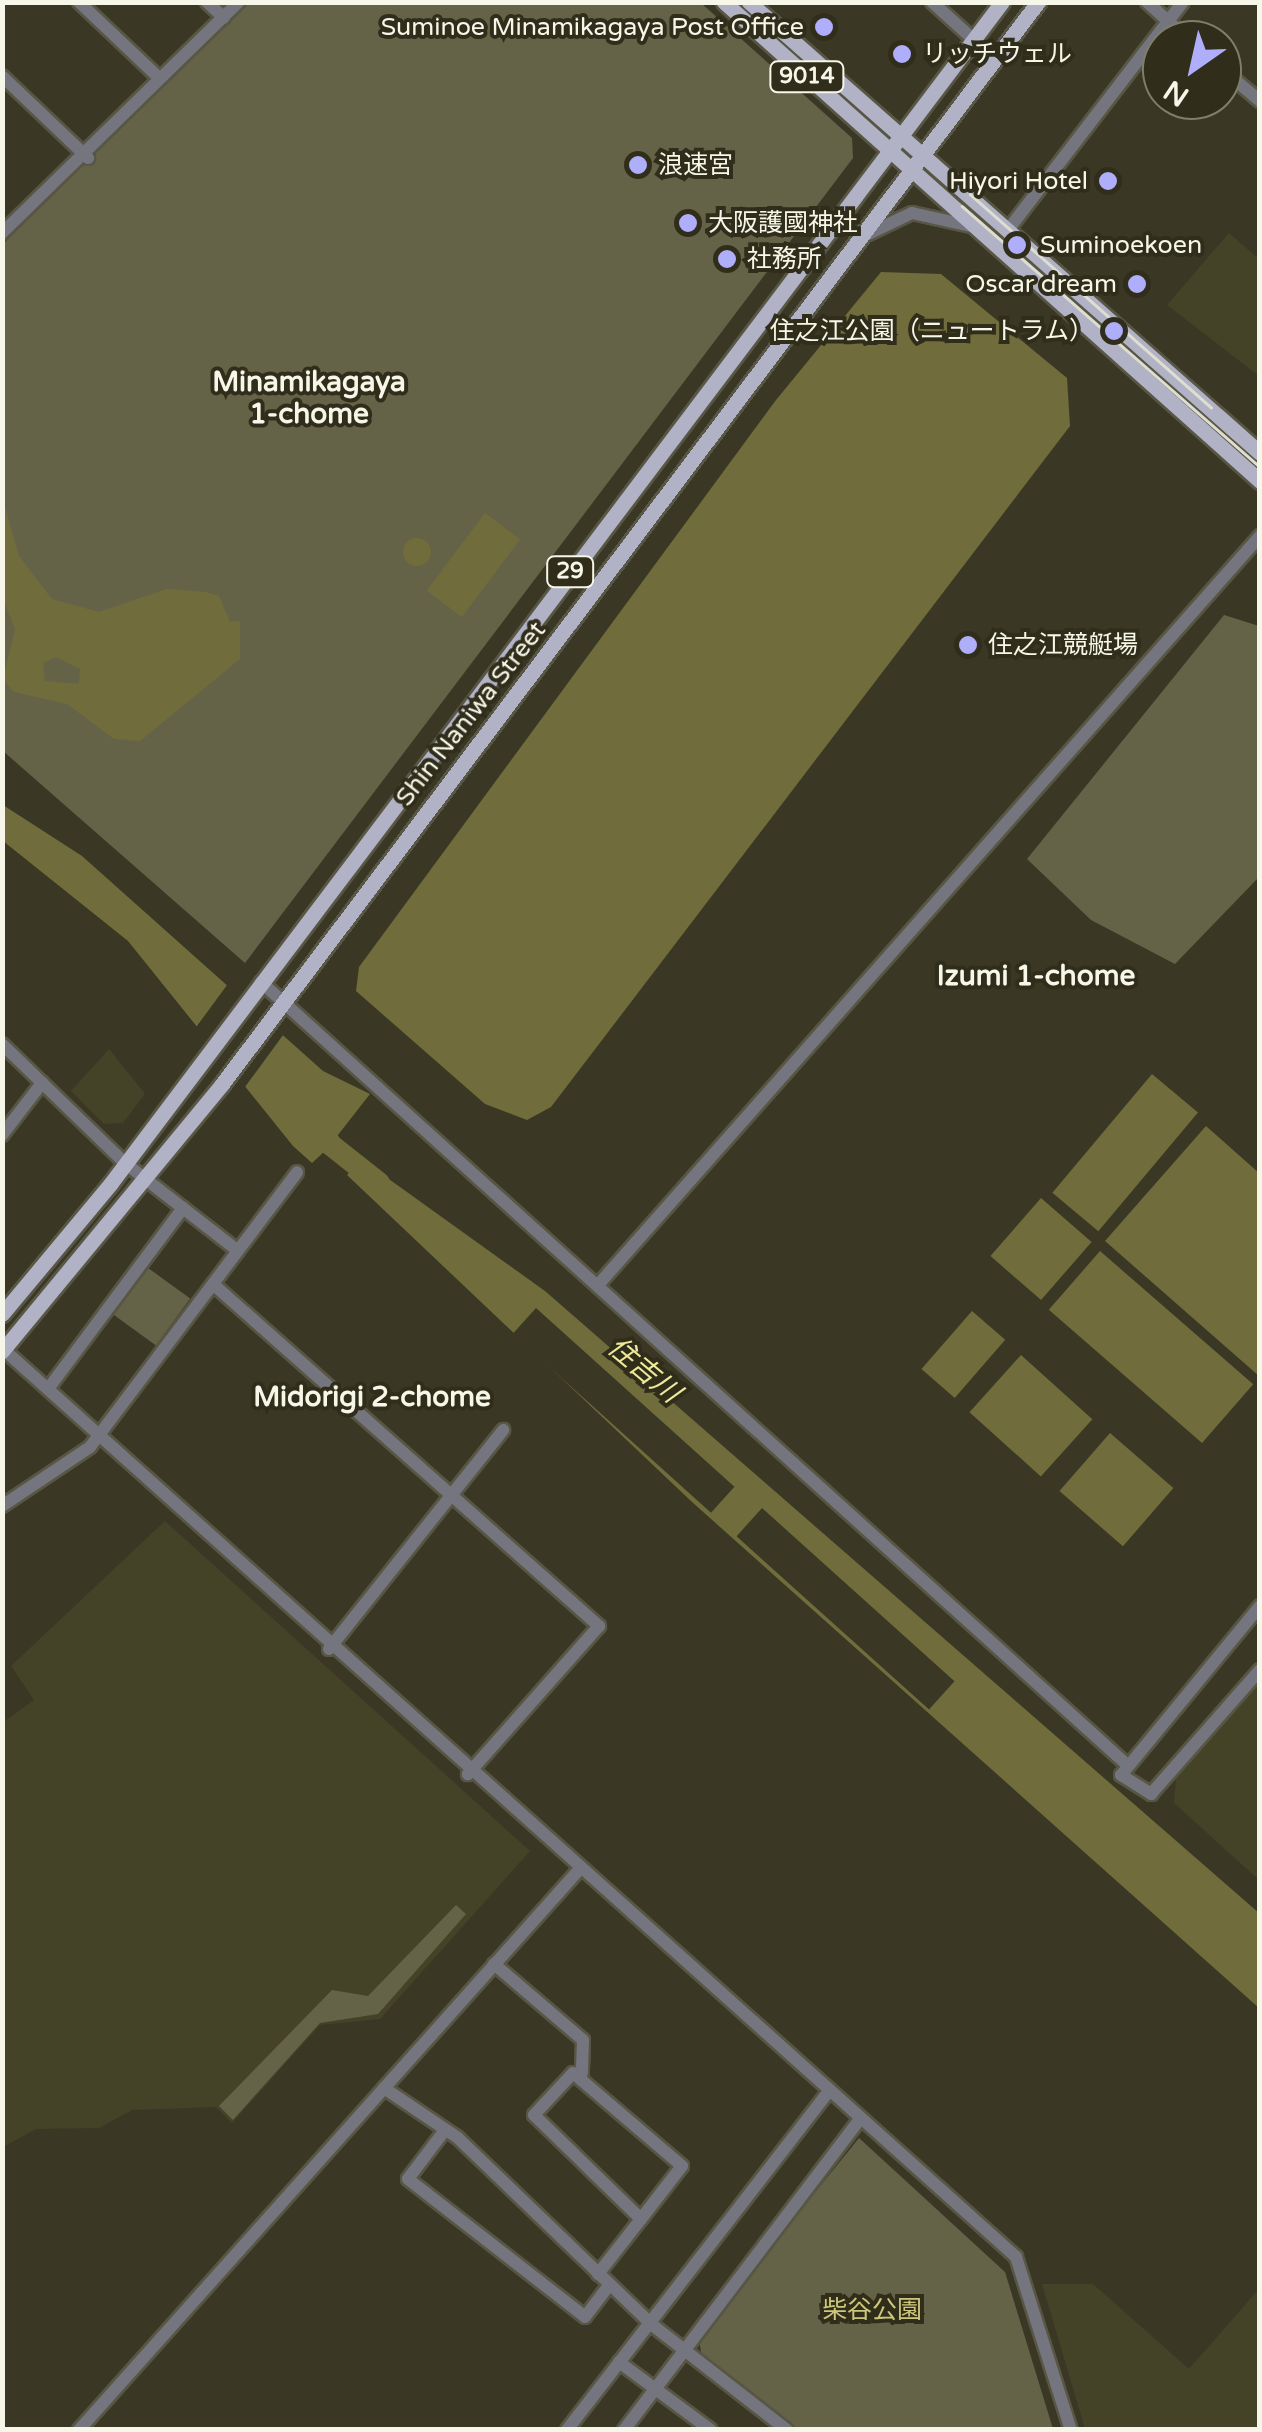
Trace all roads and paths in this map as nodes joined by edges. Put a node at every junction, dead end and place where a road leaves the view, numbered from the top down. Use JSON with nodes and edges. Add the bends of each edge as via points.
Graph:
{"nodes":[{"id":1,"x":79,"y":2,"type":"edge"},
{"id":2,"x":207,"y":2,"type":"edge"},
{"id":3,"x":240,"y":2,"type":"edge"},
{"id":4,"x":724,"y":2,"type":"edge"},
{"id":5,"x":749,"y":2,"type":"edge"},
{"id":6,"x":932,"y":2,"type":"edge"},
{"id":7,"x":1002,"y":2,"type":"edge"},
{"id":8,"x":1038,"y":2,"type":"edge"},
{"id":9,"x":1148,"y":2,"type":"edge"},
{"id":10,"x":224,"y":18,"type":"junction"},
{"id":11,"x":1166,"y":20,"type":"edge"},
{"id":12,"x":974,"y":40,"type":"junction"},
{"id":13,"x":1142,"y":56,"type":"edge"},
{"id":14,"x":158,"y":78,"type":"junction"},
{"id":15,"x":6,"y":85,"type":"edge"},
{"id":16,"x":894,"y":145,"type":"junction"},
{"id":17,"x":86,"y":156,"type":"junction"},
{"id":18,"x":924,"y":157,"type":"junction"},
{"id":19,"x":914,"y":174,"type":"junction"},
{"id":20,"x":1012,"y":226,"type":"junction"},
{"id":21,"x":974,"y":227,"type":"junction"},
{"id":22,"x":2,"y":233,"type":"edge"},
{"id":23,"x":868,"y":234,"type":"junction"},
{"id":24,"x":1260,"y":453,"type":"edge"},
{"id":25,"x":1260,"y":482,"type":"edge"},
{"id":26,"x":1260,"y":536,"type":"edge"},
{"id":27,"x":256,"y":989,"type":"junction"},
{"id":28,"x":279,"y":1007,"type":"junction"},
{"id":29,"x":2,"y":1044,"type":"edge"},
{"id":30,"x":42,"y":1083,"type":"junction"},
{"id":31,"x":2,"y":1135,"type":"edge"},
{"id":32,"x":125,"y":1163,"type":"junction"},
{"id":33,"x":297,"y":1172,"type":"dead end"},
{"id":34,"x":146,"y":1180,"type":"junction"},
{"id":35,"x":183,"y":1208,"type":"junction"},
{"id":36,"x":238,"y":1251,"type":"junction"},
{"id":37,"x":213,"y":1284,"type":"junction"},
{"id":38,"x":598,"y":1285,"type":"junction"},
{"id":39,"x":2,"y":1314,"type":"edge"},
{"id":40,"x":3,"y":1350,"type":"edge"},
{"id":41,"x":48,"y":1389,"type":"junction"},
{"id":42,"x":503,"y":1430,"type":"dead end"},
{"id":43,"x":98,"y":1436,"type":"junction"},
{"id":44,"x":452,"y":1494,"type":"junction"},
{"id":45,"x":2,"y":1506,"type":"edge"},
{"id":46,"x":1260,"y":1606,"type":"edge"},
{"id":47,"x":329,"y":1648,"type":"junction"},
{"id":48,"x":1260,"y":1670,"type":"edge"},
{"id":49,"x":1124,"y":1762,"type":"junction"},
{"id":50,"x":468,"y":1774,"type":"junction"},
{"id":51,"x":576,"y":1872,"type":"junction"},
{"id":52,"x":494,"y":1964,"type":"junction"},
{"id":53,"x":582,"y":2074,"type":"junction"},
{"id":54,"x":384,"y":2088,"type":"junction"},
{"id":55,"x":828,"y":2092,"type":"junction"},
{"id":56,"x":860,"y":2120,"type":"junction"},
{"id":57,"x":444,"y":2130,"type":"junction"},
{"id":58,"x":641,"y":2219,"type":"junction"},
{"id":59,"x":598,"y":2274,"type":"junction"},
{"id":60,"x":610,"y":2284,"type":"junction"},
{"id":61,"x":650,"y":2324,"type":"junction"},
{"id":62,"x":688,"y":2353,"type":"junction"},
{"id":63,"x":619,"y":2362,"type":"junction"},
{"id":64,"x":661,"y":2391,"type":"junction"},
{"id":65,"x":79,"y":2430,"type":"edge"},
{"id":66,"x":567,"y":2430,"type":"edge"},
{"id":67,"x":624,"y":2430,"type":"edge"},
{"id":68,"x":710,"y":2430,"type":"edge"},
{"id":69,"x":787,"y":2430,"type":"edge"},
{"id":70,"x":1071,"y":2430,"type":"edge"}],
"edges":[{"from":1,"to":14,"type":"street"},
{"from":2,"to":10,"type":"street"},
{"from":3,"to":10,"type":"street"},
{"from":4,"to":16,"type":"main road","number":"9014"},
{"from":5,"to":16,"type":"main road","number":"9014"},
{"from":6,"to":12,"type":"street"},
{"from":7,"to":12,"type":"main road","name":"Shin Naniwa Street","number":"29"},
{"from":8,"to":18,"type":"main road","name":"Shin Naniwa Street","number":"29"},
{"from":9,"to":11,"type":"street"},
{"from":10,"to":14,"type":"street"},
{"from":12,"to":16,"type":"main road","name":"Shin Naniwa Street","number":"29"},
{"from":13,"to":20,"type":"street"},
{"from":14,"to":17,"type":"street"},
{"from":15,"to":17,"type":"street"},
{"from":16,"to":18,"type":"main road","number":"9014"},
{"from":16,"to":19,"type":"main road","number":"9014"},
{"from":16,"to":27,"type":"main road","name":"Shin Naniwa Street","number":"29"},
{"from":17,"to":22,"type":"street"},
{"from":18,"to":19,"type":"main road","name":"Shin Naniwa Street","number":"29"},
{"from":18,"to":20,"type":"main road"},
{"from":19,"to":21,"type":"main road"},
{"from":19,"to":23,"type":"main road","name":"Shin Naniwa Street","number":"29"},
{"from":20,"to":24,"type":"main road"},
{"from":21,"to":23,"type":"street","via":[[912,214]]},
{"from":21,"to":25,"type":"main road"},
{"from":23,"to":28,"type":"main road","name":"Shin Naniwa Street","number":"29"},
{"from":26,"to":38,"type":"street"},
{"from":27,"to":28,"type":"street"},
{"from":27,"to":32,"type":"main road","name":"Shin Naniwa Street","number":"29"},
{"from":28,"to":34,"type":"main road","name":"Shin Naniwa Street","number":"29"},
{"from":28,"to":38,"type":"street"},
{"from":29,"to":30,"type":"street"},
{"from":30,"to":31,"type":"street"},
{"from":30,"to":32,"type":"street"},
{"from":32,"to":34,"type":"street"},
{"from":32,"to":39,"type":"main road","name":"Shin Naniwa Street","number":"29"},
{"from":33,"to":36,"type":"street"},
{"from":34,"to":35,"type":"street"},
{"from":34,"to":40,"type":"main road","name":"Shin Naniwa Street","number":"29"},
{"from":35,"to":36,"type":"street"},
{"from":35,"to":41,"type":"street"},
{"from":36,"to":37,"type":"street"},
{"from":37,"to":43,"type":"street"},
{"from":37,"to":44,"type":"street"},
{"from":38,"to":49,"type":"street"},
{"from":40,"to":41,"type":"street"},
{"from":41,"to":43,"type":"street"},
{"from":42,"to":44,"type":"street"},
{"from":43,"to":45,"type":"street"},
{"from":43,"to":47,"type":"street"},
{"from":44,"to":47,"type":"street"},
{"from":44,"to":50,"type":"street","via":[[600,1626]]},
{"from":46,"to":49,"type":"street"},
{"from":47,"to":50,"type":"street"},
{"from":48,"to":49,"type":"street","via":[[1151,1794],[1122,1775]]},
{"from":50,"to":51,"type":"street"},
{"from":51,"to":52,"type":"street"},
{"from":51,"to":55,"type":"street"},
{"from":52,"to":53,"type":"street","via":[[583,2040]]},
{"from":52,"to":54,"type":"street"},
{"from":53,"to":58,"type":"street","via":[[682,2166]]},
{"from":53,"to":58,"type":"street","via":[[534,2115]]},
{"from":54,"to":57,"type":"street"},
{"from":54,"to":65,"type":"street"},
{"from":55,"to":56,"type":"street"},
{"from":55,"to":61,"type":"street"},
{"from":56,"to":62,"type":"street"},
{"from":56,"to":70,"type":"street","via":[[1016,2256]]},
{"from":57,"to":59,"type":"street"},
{"from":57,"to":60,"type":"street","via":[[408,2179],[585,2318]]},
{"from":58,"to":59,"type":"street"},
{"from":59,"to":60,"type":"street"},
{"from":60,"to":61,"type":"street"},
{"from":61,"to":62,"type":"street"},
{"from":61,"to":63,"type":"street"},
{"from":62,"to":64,"type":"street"},
{"from":62,"to":69,"type":"street"},
{"from":63,"to":64,"type":"street"},
{"from":63,"to":66,"type":"street"},
{"from":64,"to":67,"type":"street"},
{"from":64,"to":68,"type":"street"}]}
